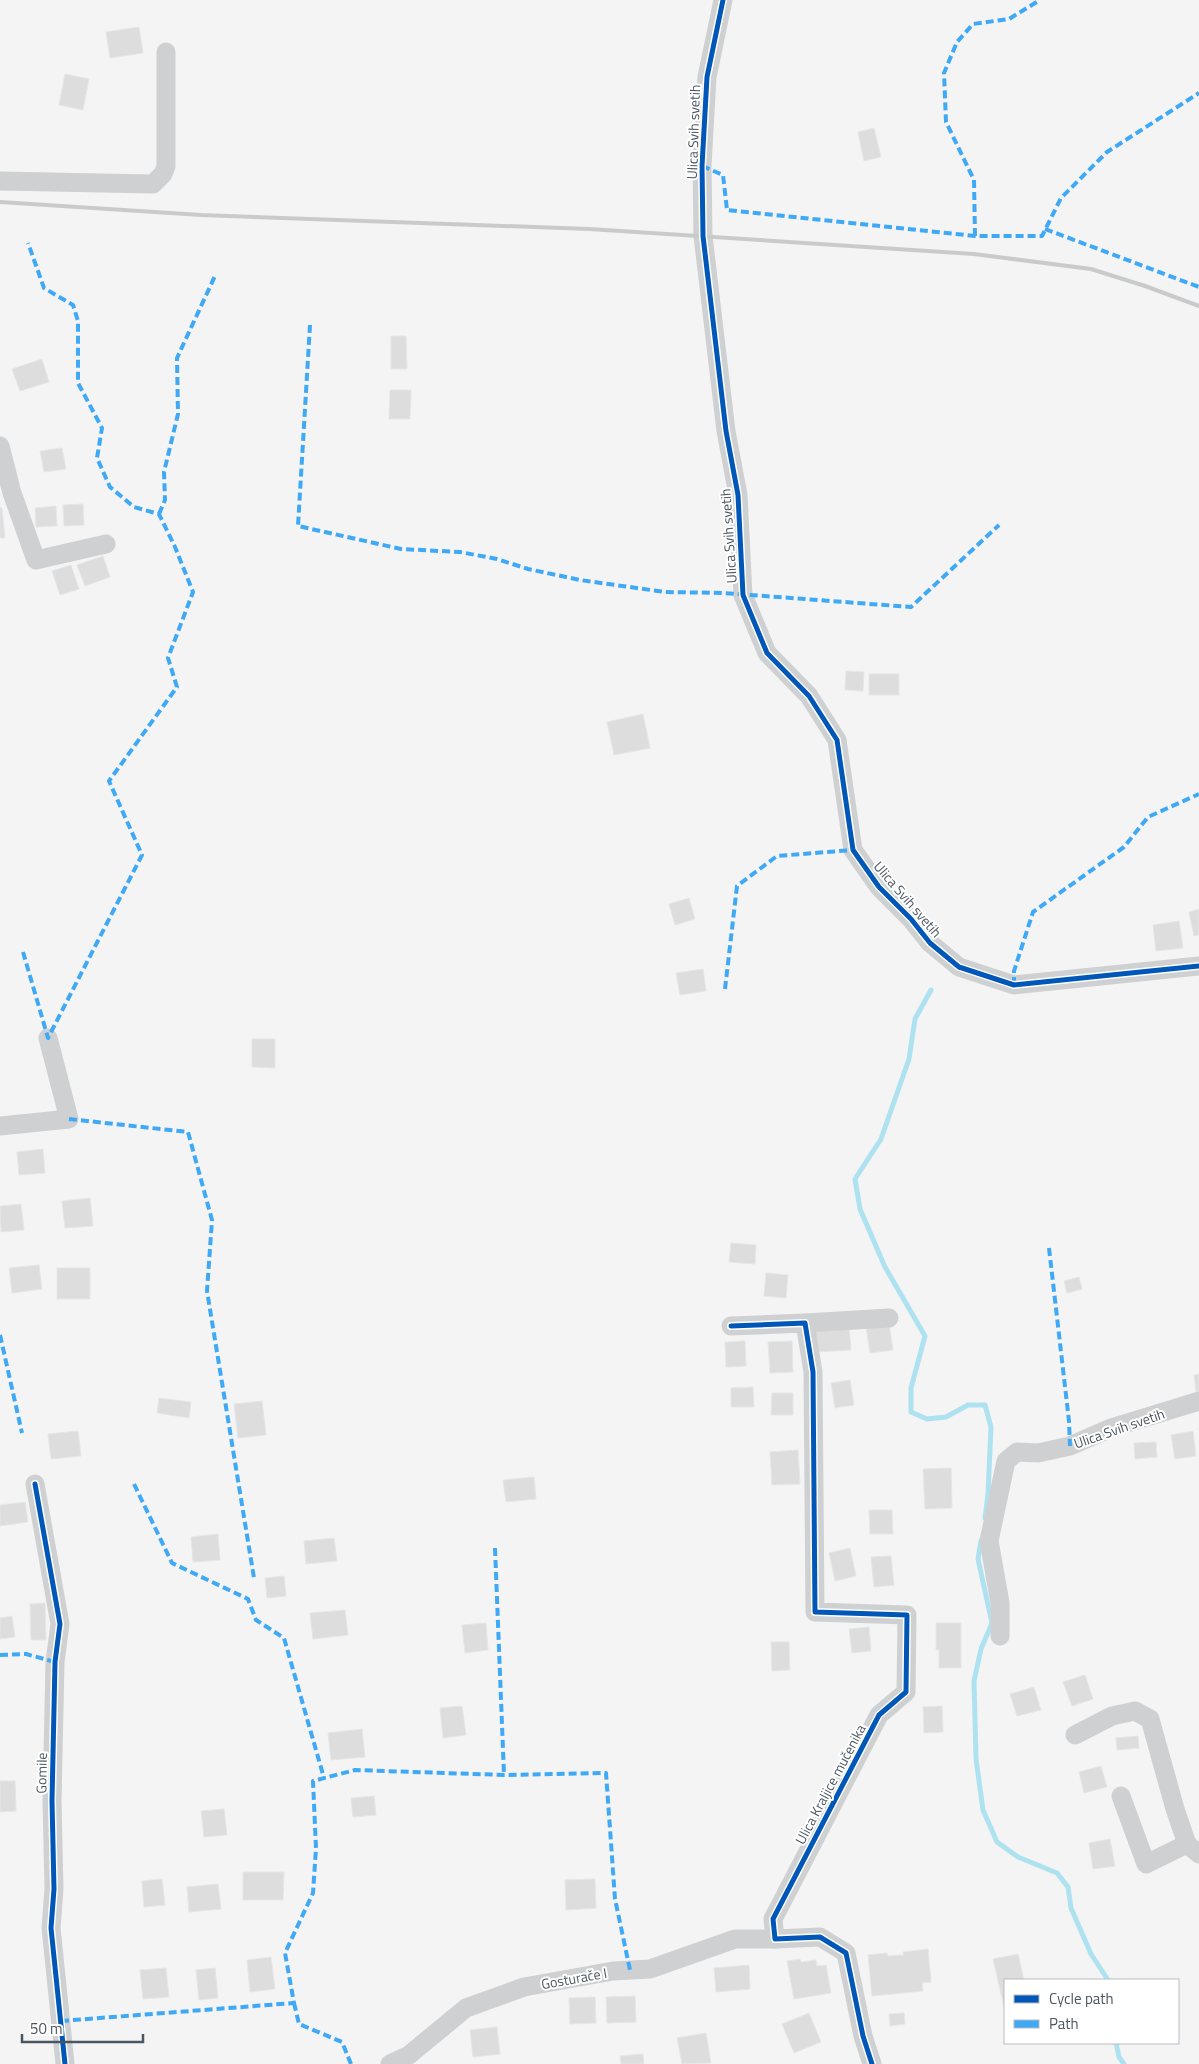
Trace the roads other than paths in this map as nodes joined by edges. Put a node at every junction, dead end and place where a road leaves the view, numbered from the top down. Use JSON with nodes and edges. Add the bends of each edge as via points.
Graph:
{"nodes":[{"id":1,"x":724,"y":0,"type":"edge"},
{"id":2,"x":166,"y":52,"type":"dead end"},
{"id":3,"x":0,"y":181,"type":"edge"},
{"id":4,"x":0,"y":446,"type":"edge"},
{"id":5,"x":106,"y":544,"type":"dead end"},
{"id":6,"x":1199,"y":966,"type":"edge"},
{"id":7,"x":48,"y":1038,"type":"dead end"},
{"id":8,"x":0,"y":1126,"type":"edge"},
{"id":9,"x":889,"y":1318,"type":"dead end"},
{"id":10,"x":805,"y":1323,"type":"junction"},
{"id":11,"x":731,"y":1326,"type":"dead end"},
{"id":12,"x":1199,"y":1401,"type":"edge"},
{"id":13,"x":35,"y":1484,"type":"dead end"},
{"id":14,"x":1000,"y":1636,"type":"dead end"},
{"id":15,"x":1075,"y":1734,"type":"dead end"},
{"id":16,"x":1121,"y":1796,"type":"dead end"},
{"id":17,"x":1193,"y":1849,"type":"edge"},
{"id":18,"x":775,"y":1938,"type":"junction"},
{"id":19,"x":65,"y":2064,"type":"edge"},
{"id":20,"x":390,"y":2064,"type":"edge"},
{"id":21,"x":872,"y":2064,"type":"edge"}],
"edges":[{"from":1,"to":6,"type":"street","name":"Ulica Svih svetih","via":[[707,77],[702,166],[703,236],[726,431],[738,494],[743,595],[767,653],[809,696],[837,740],[853,850],[879,887],[912,919],[930,943],[959,967],[1014,985]]},
{"from":2,"to":3,"type":"street","via":[[166,166],[153,184]]},
{"from":4,"to":5,"type":"street","via":[[36,560]]},
{"from":7,"to":8,"type":"street","via":[[69,1119]]},
{"from":9,"to":10,"type":"street"},
{"from":10,"to":11,"type":"street"},
{"from":10,"to":18,"type":"street","name":"Ulica Kraljice mučenika","via":[[813,1372],[815,1612],[907,1615],[906,1692],[879,1714],[773,1919]]},
{"from":12,"to":14,"type":"street","name":"Ulica Svih svetih","via":[[1111,1428],[1070,1446],[1038,1453],[1017,1452],[1006,1461],[989,1541],[1000,1603]]},
{"from":13,"to":19,"type":"street","name":"Gomile","via":[[60,1624],[55,1662],[51,1928]]},
{"from":15,"to":17,"type":"street","via":[[1112,1716],[1134,1711],[1150,1719],[1175,1809]]},
{"from":16,"to":17,"type":"street","via":[[1146,1864]]},
{"from":18,"to":20,"type":"street","name":"Gosturače I","via":[[734,1939],[650,1969],[613,1971],[524,1987],[466,2008],[409,2055]]},
{"from":18,"to":21,"type":"street","via":[[820,1937],[846,1953]]}]}
